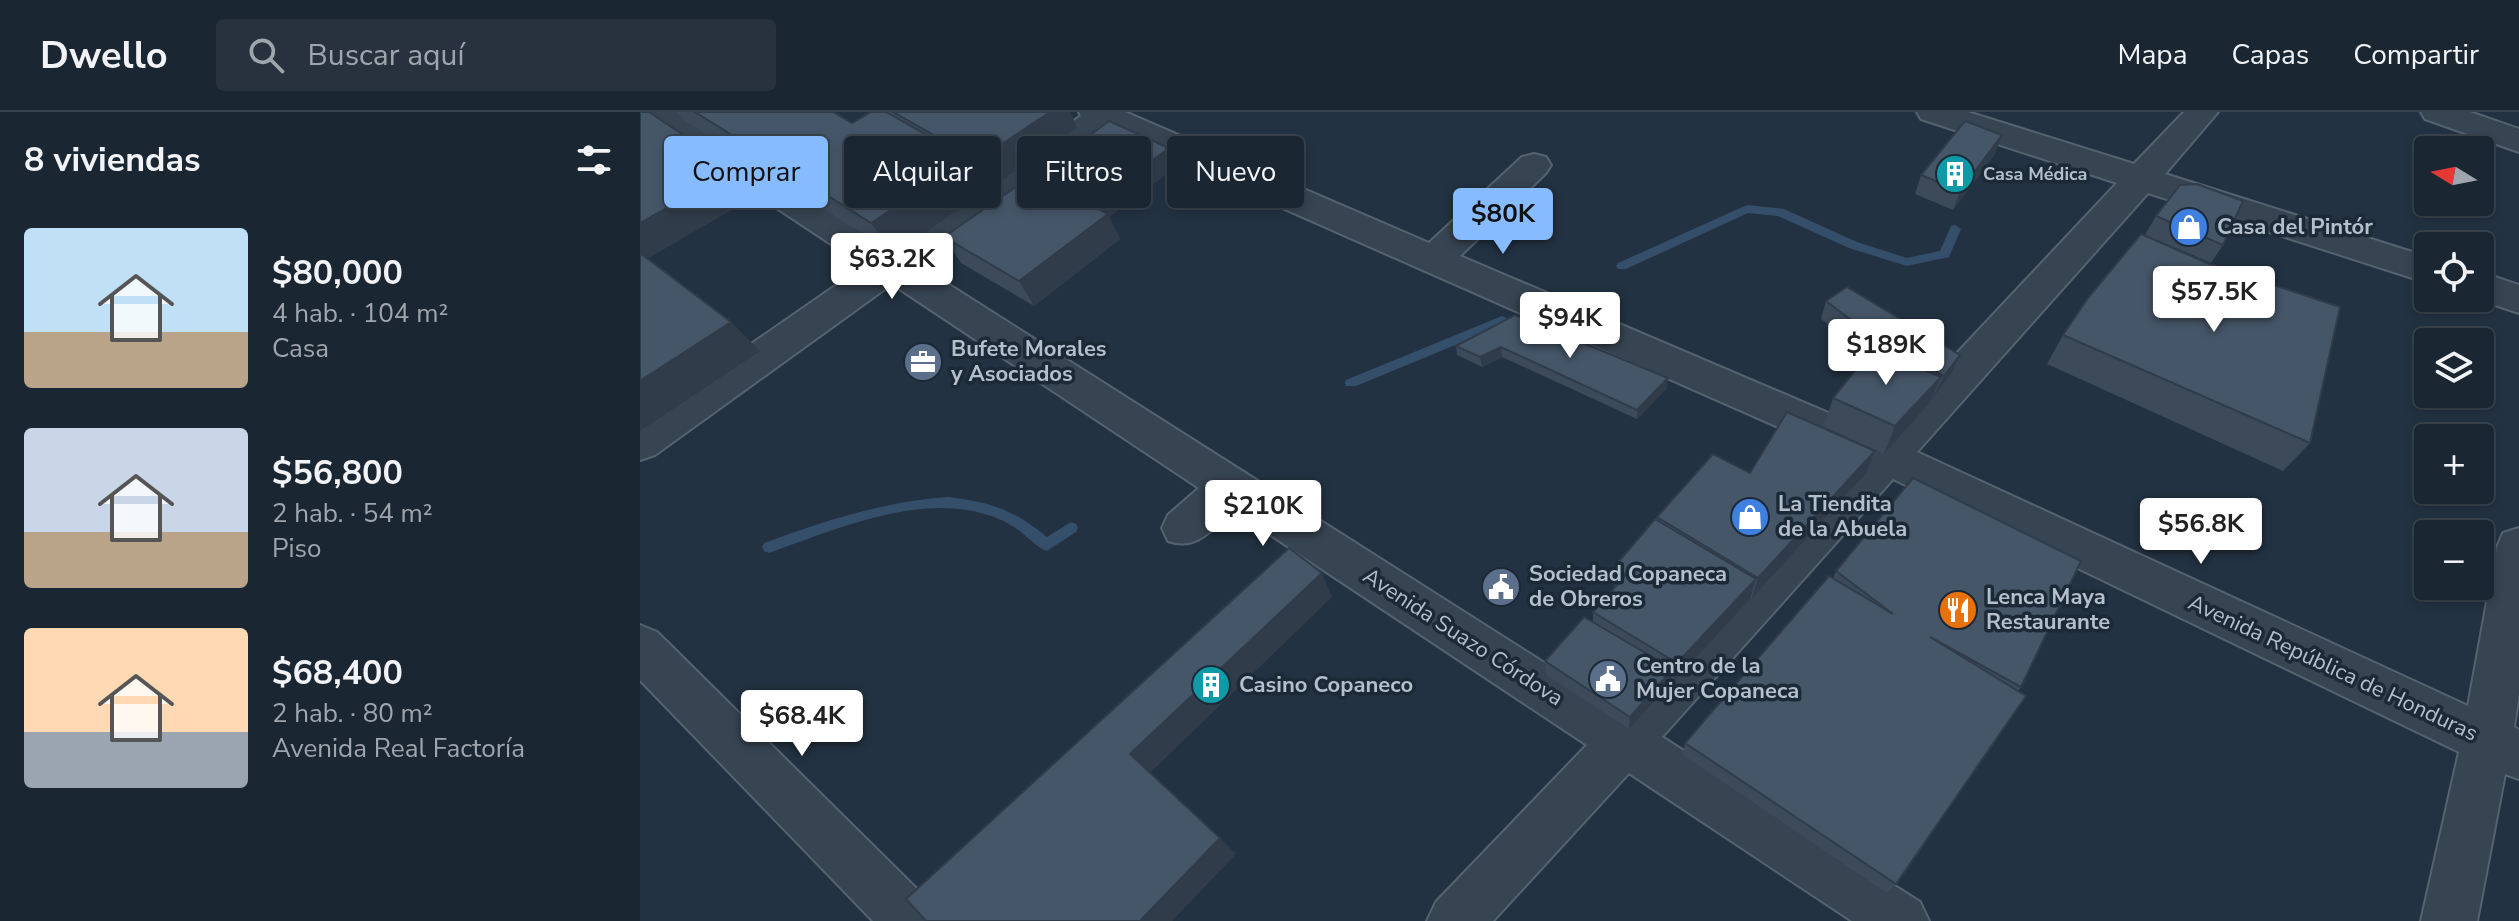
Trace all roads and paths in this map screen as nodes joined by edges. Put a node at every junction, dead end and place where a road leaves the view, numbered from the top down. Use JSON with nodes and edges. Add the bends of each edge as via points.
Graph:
{"nodes":[{"id":1,"x":1933,"y":112,"type":"edge"},
{"id":2,"x":2202,"y":112,"type":"edge"},
{"id":3,"x":2437,"y":112,"type":"edge"},
{"id":4,"x":1103,"y":113,"type":"edge"},
{"id":5,"x":658,"y":119,"type":"edge"},
{"id":6,"x":2519,"y":141,"type":"edge"},
{"id":7,"x":1534,"y":165,"type":"dead end"},
{"id":8,"x":2141,"y":180,"type":"junction"},
{"id":9,"x":1434,"y":259,"type":"junction"},
{"id":10,"x":890,"y":265,"type":"junction"},
{"id":11,"x":2414,"y":266,"type":"edge"},
{"id":12,"x":2494,"y":291,"type":"edge"},
{"id":13,"x":2519,"y":299,"type":"edge"},
{"id":14,"x":640,"y":443,"type":"edge"},
{"id":15,"x":1885,"y":456,"type":"junction"},
{"id":16,"x":1230,"y":486,"type":"junction"},
{"id":17,"x":1184,"y":528,"type":"dead end"},
{"id":18,"x":2519,"y":547,"type":"edge"},
{"id":19,"x":640,"y":647,"type":"edge"},
{"id":20,"x":1625,"y":742,"type":"junction"},
{"id":21,"x":2503,"y":747,"type":"edge"},
{"id":22,"x":911,"y":921,"type":"edge"},
{"id":23,"x":1455,"y":921,"type":"edge"},
{"id":24,"x":1901,"y":921,"type":"edge"},
{"id":25,"x":2449,"y":921,"type":"edge"}],
"edges":[{"from":1,"to":8,"type":"street"},
{"from":2,"to":8,"type":"street"},
{"from":3,"to":6,"type":"street"},
{"from":4,"to":9,"type":"street","name":"Avenida República de Honduras"},
{"from":4,"to":10,"type":"street"},
{"from":5,"to":10,"type":"street","name":"Avenida Suazo Córdova"},
{"from":7,"to":9,"type":"street"},
{"from":8,"to":11,"type":"street"},
{"from":8,"to":15,"type":"street"},
{"from":9,"to":15,"type":"street","name":"Avenida República de Honduras"},
{"from":10,"to":14,"type":"street"},
{"from":10,"to":16,"type":"street","name":"Avenida Suazo Córdova"},
{"from":12,"to":13,"type":"street"},
{"from":15,"to":20,"type":"street"},
{"from":15,"to":21,"type":"street","name":"Avenida República de Honduras"},
{"from":16,"to":17,"type":"street"},
{"from":16,"to":20,"type":"street","name":"Avenida Suazo Córdova"},
{"from":18,"to":21,"type":"street"},
{"from":19,"to":22,"type":"street"},
{"from":20,"to":23,"type":"street"},
{"from":20,"to":24,"type":"street","name":"Avenida Suazo Córdova"},
{"from":21,"to":25,"type":"street"}]}
